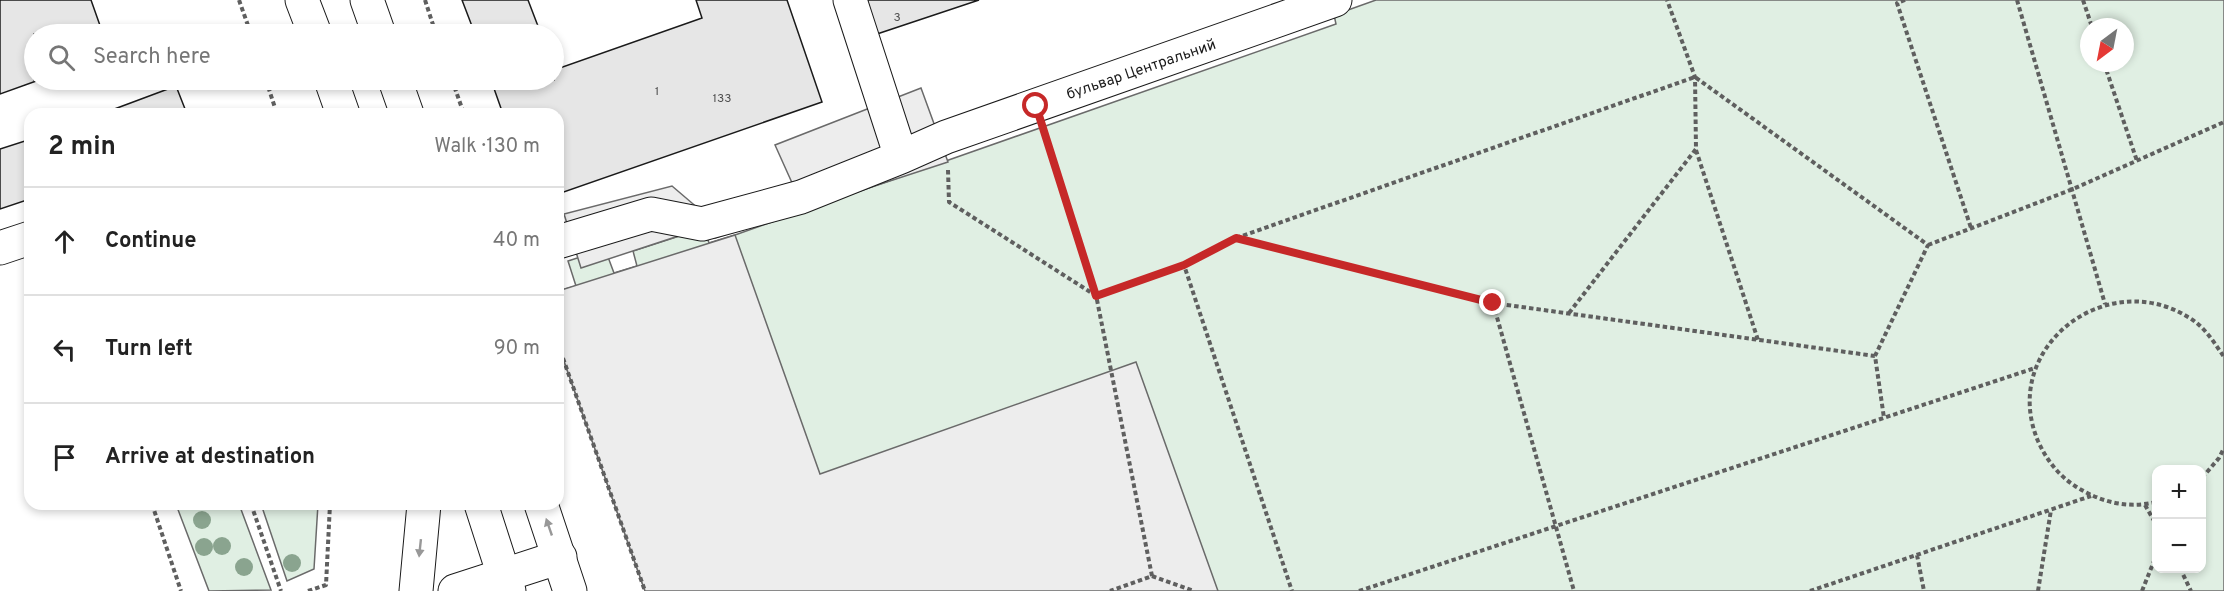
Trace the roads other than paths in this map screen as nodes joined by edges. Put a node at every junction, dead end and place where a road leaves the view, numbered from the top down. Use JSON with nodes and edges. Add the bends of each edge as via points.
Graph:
{"nodes":[{"id":1,"x":303,"y":0,"type":"edge"},
{"id":2,"x":367,"y":0,"type":"edge"},
{"id":3,"x":850,"y":0,"type":"edge"},
{"id":4,"x":1335,"y":0,"type":"edge"},
{"id":5,"x":311,"y":24,"type":"edge"},
{"id":6,"x":375,"y":24,"type":"edge"},
{"id":7,"x":334,"y":90,"type":"edge"},
{"id":8,"x":398,"y":90,"type":"edge"},
{"id":9,"x":341,"y":108,"type":"edge"},
{"id":10,"x":404,"y":108,"type":"edge"},
{"id":11,"x":901,"y":157,"type":"junction"},
{"id":12,"x":24,"y":240,"type":"edge"},
{"id":13,"x":564,"y":240,"type":"edge"},
{"id":14,"x":0,"y":248,"type":"edge"},
{"id":15,"x":423,"y":510,"type":"edge"},
{"id":16,"x":482,"y":510,"type":"edge"},
{"id":17,"x":543,"y":510,"type":"edge"},
{"id":18,"x":560,"y":558,"type":"junction"},
{"id":19,"x":506,"y":583,"type":"edge"},
{"id":20,"x":416,"y":591,"type":"edge"},
{"id":21,"x":455,"y":591,"type":"edge"},
{"id":22,"x":570,"y":591,"type":"edge"}],
"edges":[{"from":1,"to":5,"type":"street"},
{"from":2,"to":6,"type":"street"},
{"from":3,"to":11,"type":"street"},
{"from":4,"to":11,"type":"street","name":"бульвар Центральний","via":[[946,137]]},
{"from":7,"to":9,"type":"street"},
{"from":8,"to":10,"type":"street"},
{"from":11,"to":13,"type":"street","name":"бульвар Центральний","via":[[801,197],[702,224],[651,214]]},
{"from":12,"to":14,"type":"street"},
{"from":15,"to":20,"type":"street","one_way":true},
{"from":16,"to":19,"type":"street"},
{"from":18,"to":17,"type":"street","one_way":true},
{"from":18,"to":19,"type":"street"},
{"from":18,"to":22,"type":"street"},
{"from":19,"to":21,"type":"street"}]}
